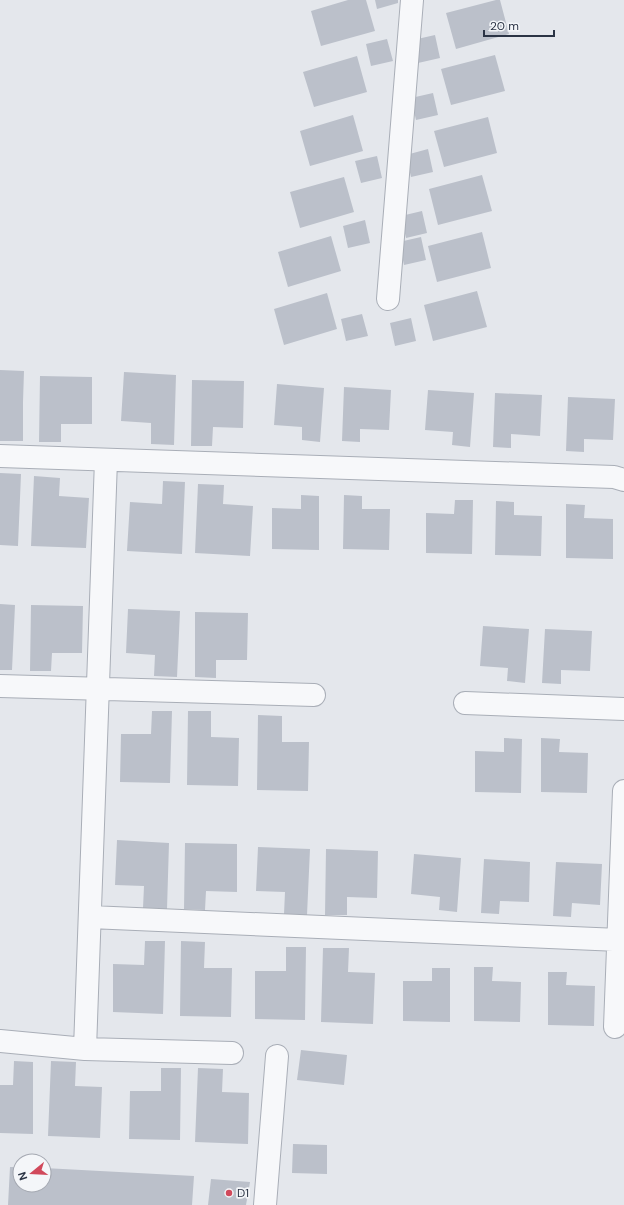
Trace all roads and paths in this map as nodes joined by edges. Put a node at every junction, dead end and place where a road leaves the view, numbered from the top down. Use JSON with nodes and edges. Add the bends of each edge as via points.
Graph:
{"nodes":[{"id":1,"x":412,"y":0,"type":"edge"},
{"id":2,"x":388,"y":299,"type":"dead end"},
{"id":3,"x":0,"y":456,"type":"edge"},
{"id":4,"x":106,"y":460,"type":"junction"},
{"id":5,"x":624,"y":480,"type":"edge"},
{"id":6,"x":0,"y":686,"type":"edge"},
{"id":7,"x":98,"y":689,"type":"junction"},
{"id":8,"x":314,"y":695,"type":"dead end"},
{"id":9,"x":465,"y":703,"type":"dead end"},
{"id":10,"x":624,"y":709,"type":"edge"},
{"id":11,"x":624,"y":791,"type":"edge"},
{"id":12,"x":90,"y":917,"type":"junction"},
{"id":13,"x":619,"y":940,"type":"junction"},
{"id":14,"x":615,"y":1027,"type":"dead end"},
{"id":15,"x":0,"y":1041,"type":"edge"},
{"id":16,"x":85,"y":1049,"type":"junction"},
{"id":17,"x":232,"y":1053,"type":"dead end"},
{"id":18,"x":277,"y":1056,"type":"dead end"},
{"id":19,"x":266,"y":1205,"type":"edge"}],
"edges":[{"from":1,"to":2,"type":"street"},
{"from":3,"to":4,"type":"street"},
{"from":4,"to":5,"type":"street","via":[[614,477]]},
{"from":4,"to":7,"type":"street"},
{"from":6,"to":7,"type":"street"},
{"from":7,"to":8,"type":"street"},
{"from":7,"to":12,"type":"street"},
{"from":9,"to":10,"type":"street"},
{"from":11,"to":13,"type":"street"},
{"from":12,"to":13,"type":"street"},
{"from":12,"to":16,"type":"street"},
{"from":13,"to":14,"type":"street"},
{"from":15,"to":16,"type":"street"},
{"from":16,"to":17,"type":"street"},
{"from":18,"to":19,"type":"street"}]}
